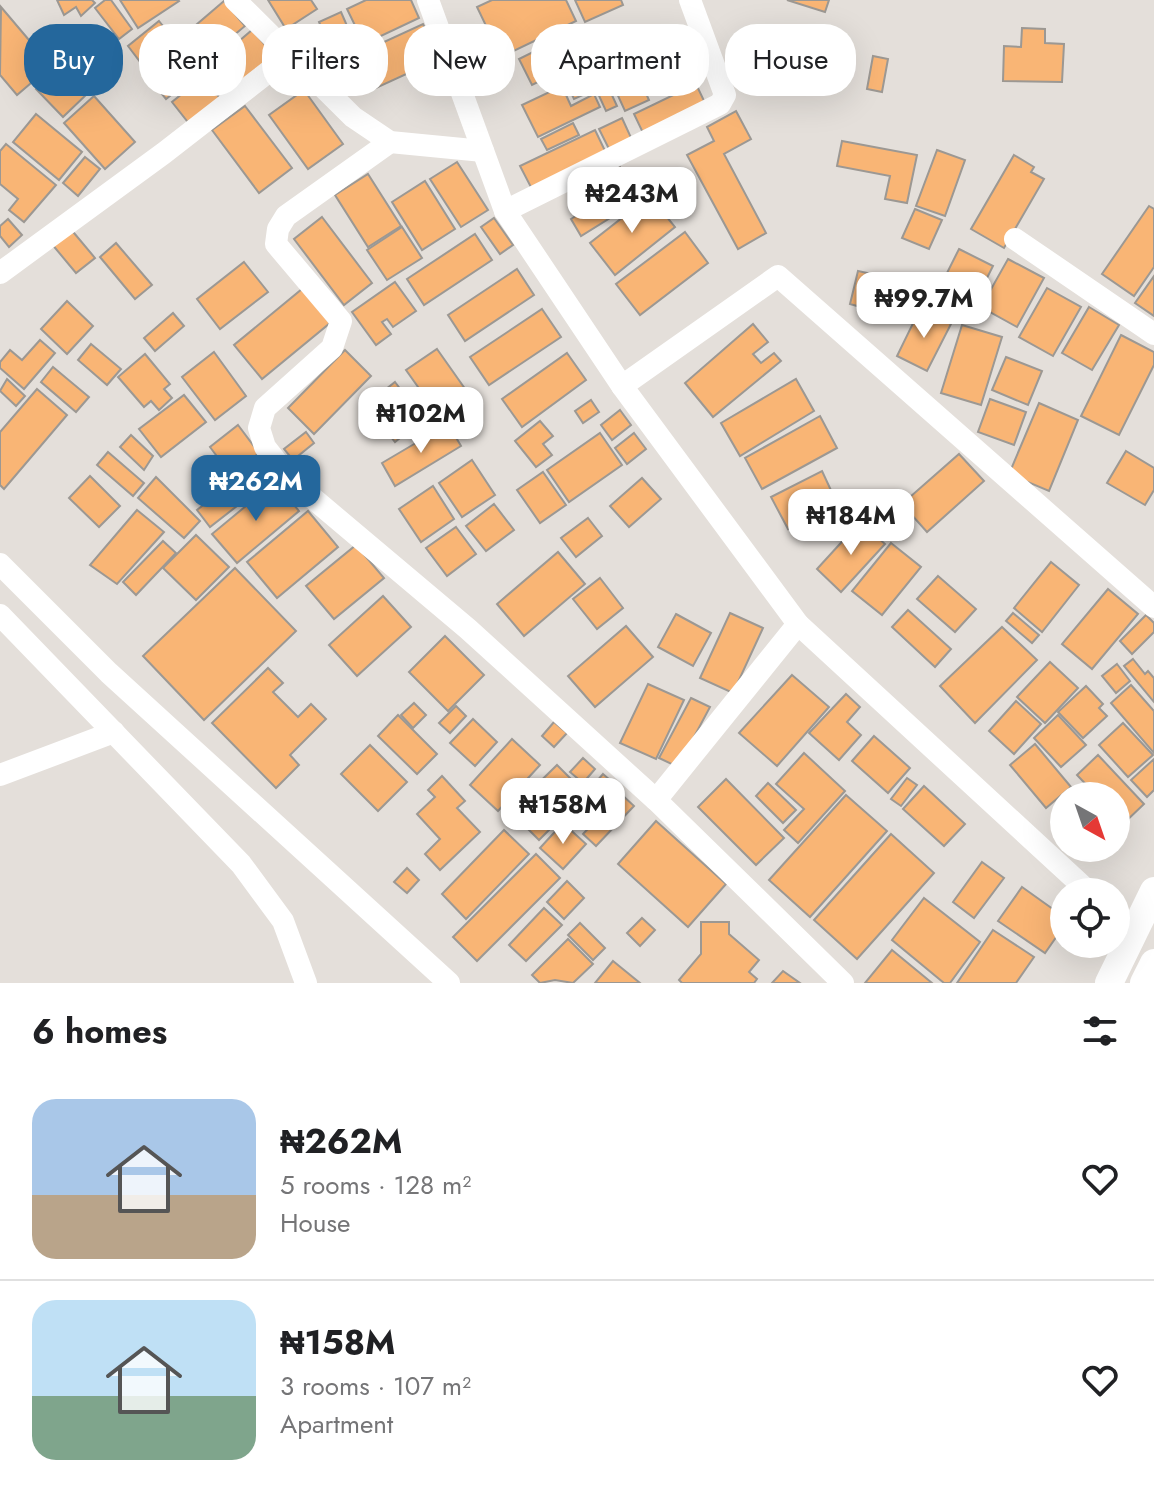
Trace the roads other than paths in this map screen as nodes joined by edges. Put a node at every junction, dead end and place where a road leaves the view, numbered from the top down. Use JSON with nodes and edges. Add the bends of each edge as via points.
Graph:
{"nodes":[{"id":1,"x":235,"y":0,"type":"edge"},
{"id":2,"x":428,"y":0,"type":"edge"},
{"id":3,"x":690,"y":0,"type":"edge"},
{"id":4,"x":262,"y":27,"type":"edge"},
{"id":5,"x":262,"y":77,"type":"edge"},
{"id":6,"x":332,"y":96,"type":"edge"},
{"id":7,"x":390,"y":142,"type":"junction"},
{"id":8,"x":483,"y":151,"type":"junction"},
{"id":9,"x":505,"y":211,"type":"junction"},
{"id":10,"x":1015,"y":239,"type":"dead end"},
{"id":11,"x":0,"y":273,"type":"edge"},
{"id":12,"x":1154,"y":334,"type":"edge"},
{"id":13,"x":622,"y":386,"type":"junction"},
{"id":14,"x":0,"y":564,"type":"edge"},
{"id":15,"x":1154,"y":607,"type":"edge"},
{"id":16,"x":0,"y":615,"type":"edge"},
{"id":17,"x":798,"y":624,"type":"junction"},
{"id":18,"x":114,"y":732,"type":"junction"},
{"id":19,"x":0,"y":775,"type":"edge"},
{"id":20,"x":656,"y":800,"type":"junction"},
{"id":21,"x":1074,"y":878,"type":"edge"},
{"id":22,"x":1154,"y":891,"type":"edge"},
{"id":23,"x":1130,"y":918,"type":"edge"},
{"id":24,"x":1116,"y":958,"type":"edge"},
{"id":25,"x":1154,"y":963,"type":"edge"},
{"id":26,"x":306,"y":983,"type":"edge"},
{"id":27,"x":449,"y":983,"type":"edge"},
{"id":28,"x":843,"y":983,"type":"edge"},
{"id":29,"x":1109,"y":983,"type":"edge"},
{"id":30,"x":1144,"y":983,"type":"edge"}],
"edges":[{"from":1,"to":4,"type":"street"},
{"from":2,"to":8,"type":"street"},
{"from":3,"to":9,"type":"street","via":[[725,95],[720,104]]},
{"from":5,"to":11,"type":"street"},
{"from":6,"to":7,"type":"street"},
{"from":7,"to":8,"type":"street"},
{"from":7,"to":20,"type":"street","via":[[286,216],[278,229],[276,244],[341,321],[332,348],[265,408],[259,428],[265,447],[290,479],[468,629]]},
{"from":8,"to":9,"type":"street"},
{"from":9,"to":13,"type":"street"},
{"from":10,"to":12,"type":"street"},
{"from":13,"to":15,"type":"street","via":[[778,276]]},
{"from":13,"to":17,"type":"street"},
{"from":14,"to":27,"type":"street","via":[[109,673]]},
{"from":16,"to":18,"type":"street"},
{"from":17,"to":20,"type":"street"},
{"from":17,"to":21,"type":"street"},
{"from":18,"to":19,"type":"street"},
{"from":18,"to":26,"type":"street","via":[[249,874],[283,921]]},
{"from":20,"to":28,"type":"street"},
{"from":22,"to":23,"type":"main road"},
{"from":24,"to":29,"type":"main road"},
{"from":25,"to":30,"type":"main road"}]}
